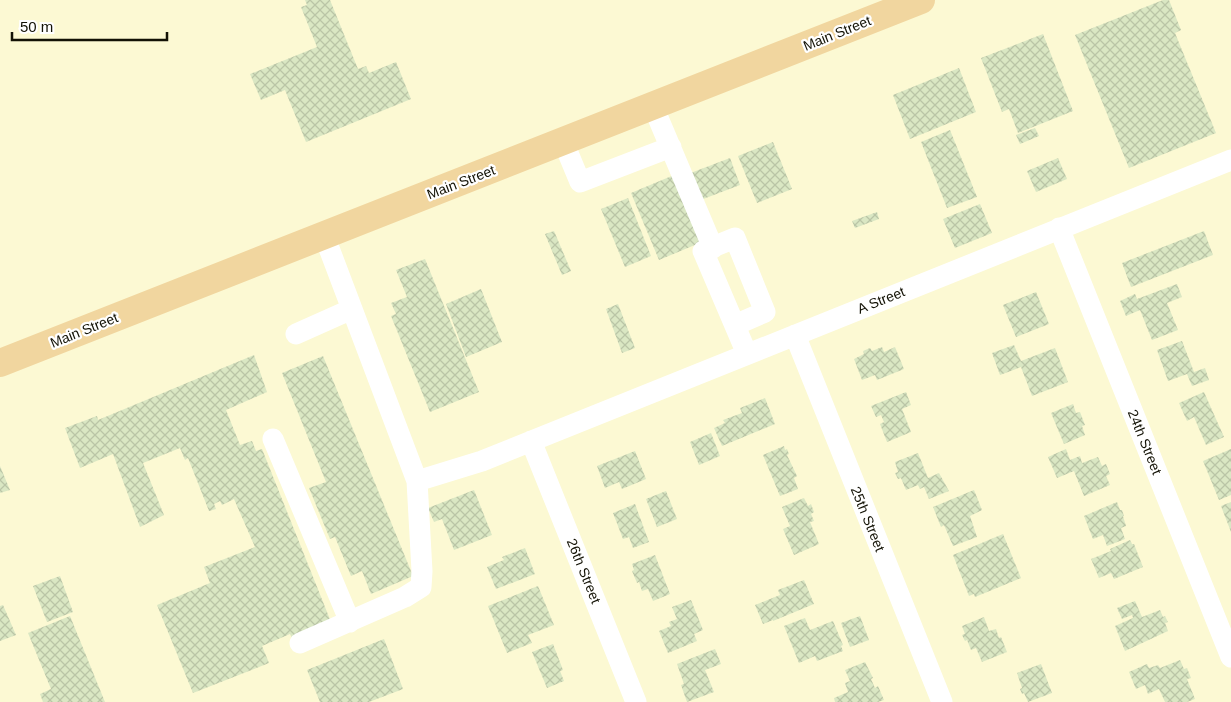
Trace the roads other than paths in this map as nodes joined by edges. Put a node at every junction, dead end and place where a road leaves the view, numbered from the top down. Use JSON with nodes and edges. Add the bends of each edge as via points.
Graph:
{"nodes":[{"id":1,"x":921,"y":0,"type":"edge"},
{"id":2,"x":653,"y":106,"type":"junction"},
{"id":3,"x":563,"y":141,"type":"junction"},
{"id":4,"x":671,"y":147,"type":"junction"},
{"id":5,"x":1231,"y":160,"type":"edge"},
{"id":6,"x":1059,"y":228,"type":"junction"},
{"id":7,"x":324,"y":235,"type":"junction"},
{"id":8,"x":713,"y":248,"type":"junction"},
{"id":9,"x":352,"y":309,"type":"junction"},
{"id":10,"x":735,"y":326,"type":"junction"},
{"id":11,"x":296,"y":334,"type":"dead end"},
{"id":12,"x":794,"y":335,"type":"junction"},
{"id":13,"x":747,"y":354,"type":"junction"},
{"id":14,"x":0,"y":363,"type":"edge"},
{"id":15,"x":273,"y":439,"type":"dead end"},
{"id":16,"x":531,"y":441,"type":"junction"},
{"id":17,"x":417,"y":481,"type":"junction"},
{"id":18,"x":350,"y":622,"type":"junction"},
{"id":19,"x":300,"y":643,"type":"dead end"},
{"id":20,"x":1231,"y":657,"type":"edge"},
{"id":21,"x":636,"y":702,"type":"edge"},
{"id":22,"x":942,"y":702,"type":"edge"}],
"edges":[{"from":1,"to":2,"type":"main road","name":"Main Street"},
{"from":2,"to":3,"type":"main road","name":"Main Street"},
{"from":2,"to":4,"type":"street"},
{"from":3,"to":4,"type":"street","via":[[580,182]]},
{"from":3,"to":7,"type":"main road","name":"Main Street"},
{"from":4,"to":8,"type":"street"},
{"from":5,"to":6,"type":"street","name":"A Street"},
{"from":6,"to":12,"type":"street","name":"A Street"},
{"from":6,"to":20,"type":"street","name":"24th Street"},
{"from":7,"to":9,"type":"street"},
{"from":7,"to":14,"type":"main road","name":"Main Street"},
{"from":8,"to":10,"type":"street","via":[[703,251]]},
{"from":8,"to":10,"type":"street","via":[[735,238],[765,312]]},
{"from":9,"to":11,"type":"street"},
{"from":9,"to":17,"type":"street"},
{"from":10,"to":13,"type":"street"},
{"from":12,"to":13,"type":"street","name":"A Street"},
{"from":12,"to":22,"type":"street","name":"25th Street"},
{"from":13,"to":16,"type":"street","name":"A Street"},
{"from":15,"to":18,"type":"street"},
{"from":16,"to":17,"type":"street","name":"A Street","via":[[482,461]]},
{"from":16,"to":21,"type":"street","name":"26th Street"},
{"from":17,"to":18,"type":"street","via":[[421,587]]},
{"from":18,"to":19,"type":"street"}]}
